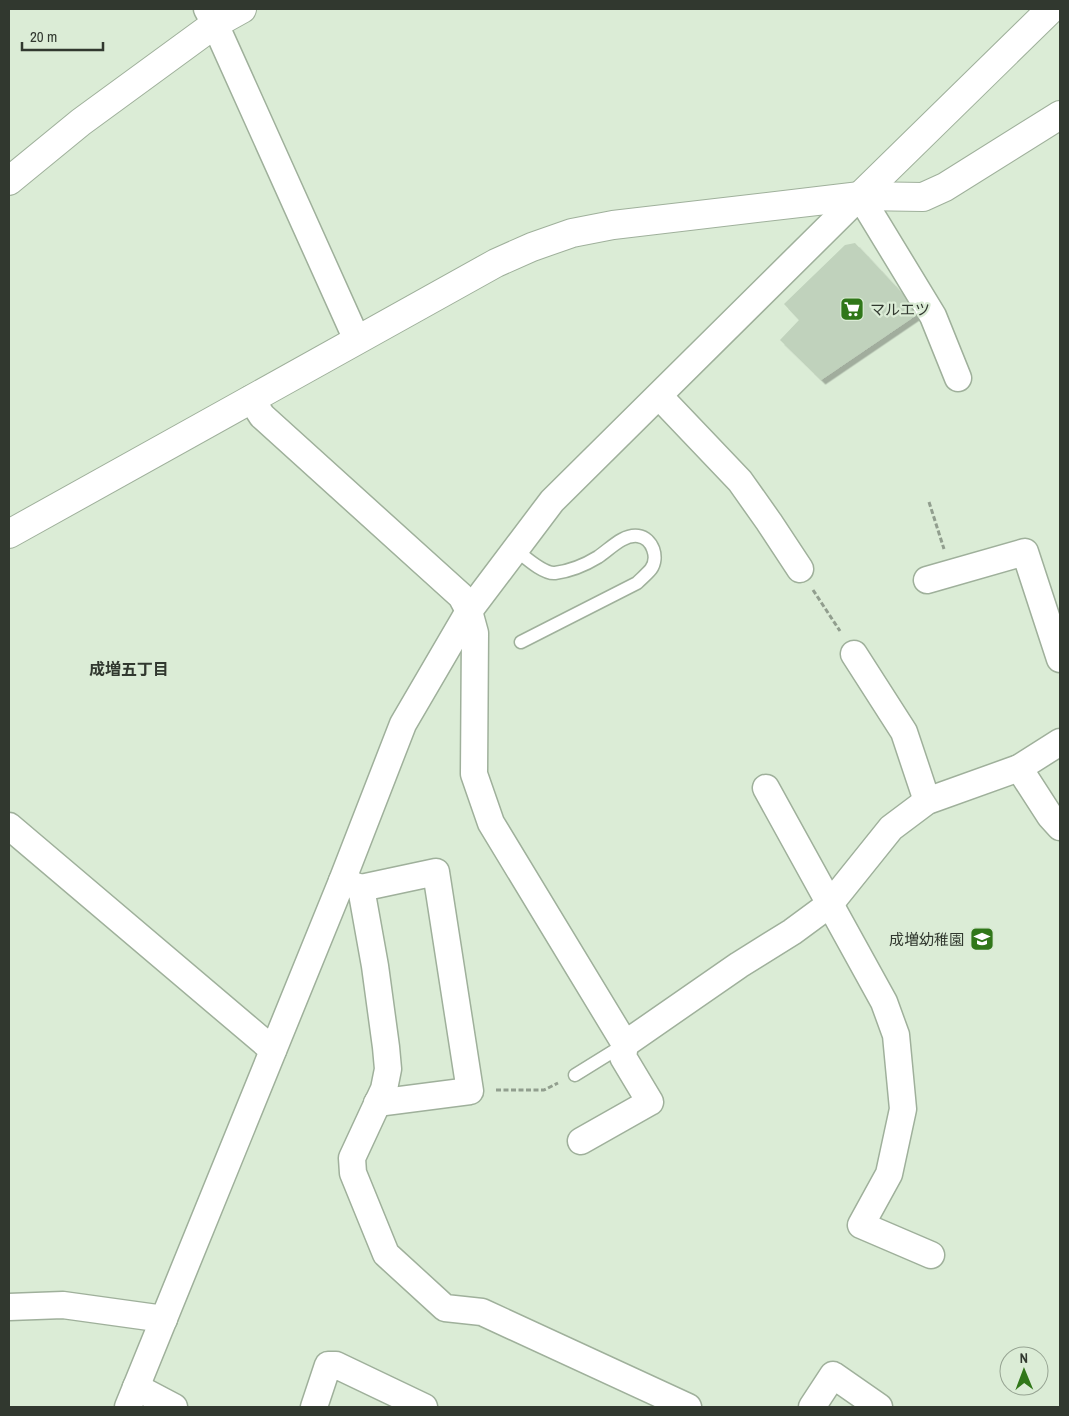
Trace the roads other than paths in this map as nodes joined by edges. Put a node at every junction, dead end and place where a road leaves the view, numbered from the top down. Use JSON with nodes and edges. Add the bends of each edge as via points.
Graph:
{"nodes":[{"id":1,"x":242,"y":9,"type":"edge"},
{"id":2,"x":1051,"y":9,"type":"edge"},
{"id":3,"x":211,"y":16,"type":"edge"},
{"id":4,"x":1060,"y":115,"type":"edge"},
{"id":5,"x":9,"y":181,"type":"edge"},
{"id":6,"x":860,"y":196,"type":"junction"},
{"id":7,"x":357,"y":340,"type":"junction"},
{"id":8,"x":958,"y":378,"type":"dead end"},
{"id":9,"x":659,"y":396,"type":"junction"},
{"id":10,"x":251,"y":399,"type":"junction"},
{"id":11,"x":9,"y":534,"type":"edge"},
{"id":12,"x":516,"y":550,"type":"junction"},
{"id":13,"x":800,"y":569,"type":"road end"},
{"id":14,"x":927,"y":580,"type":"dead end"},
{"id":15,"x":469,"y":611,"type":"junction"},
{"id":16,"x":522,"y":642,"type":"dead end"},
{"id":17,"x":854,"y":654,"type":"road end"},
{"id":18,"x":1060,"y":659,"type":"edge"},
{"id":19,"x":1060,"y":742,"type":"edge"},
{"id":20,"x":1020,"y":768,"type":"junction"},
{"id":21,"x":766,"y":788,"type":"dead end"},
{"id":22,"x":927,"y":801,"type":"junction"},
{"id":23,"x":1060,"y":827,"type":"edge"},
{"id":24,"x":10,"y":830,"type":"edge"},
{"id":25,"x":351,"y":884,"type":"junction"},
{"id":26,"x":830,"y":904,"type":"junction"},
{"id":27,"x":625,"y":1044,"type":"junction"},
{"id":28,"x":272,"y":1050,"type":"junction"},
{"id":29,"x":575,"y":1075,"type":"road end"},
{"id":30,"x":377,"y":1103,"type":"junction"},
{"id":31,"x":581,"y":1141,"type":"dead end"},
{"id":32,"x":931,"y":1255,"type":"dead end"},
{"id":33,"x":9,"y":1307,"type":"edge"},
{"id":34,"x":164,"y":1318,"type":"junction"},
{"id":35,"x":132,"y":1397,"type":"edge"},
{"id":36,"x":174,"y":1407,"type":"edge"},
{"id":37,"x":314,"y":1407,"type":"edge"},
{"id":38,"x":424,"y":1407,"type":"edge"},
{"id":39,"x":688,"y":1407,"type":"edge"},
{"id":40,"x":812,"y":1407,"type":"edge"},
{"id":41,"x":879,"y":1407,"type":"edge"}],
"edges":[{"from":1,"to":3,"type":"street"},
{"from":2,"to":6,"type":"street"},
{"from":3,"to":5,"type":"street"},
{"from":3,"to":7,"type":"street"},
{"from":4,"to":6,"type":"street","via":[[945,187],[923,197]]},
{"from":6,"to":7,"type":"street","via":[[613,225],[572,233],[496,263]]},
{"from":6,"to":8,"type":"street","via":[[934,316]]},
{"from":6,"to":9,"type":"street"},
{"from":7,"to":10,"type":"street"},
{"from":9,"to":12,"type":"street","via":[[552,501]]},
{"from":9,"to":13,"type":"street","via":[[740,481]]},
{"from":10,"to":11,"type":"street"},
{"from":10,"to":15,"type":"street","via":[[262,416],[461,596]]},
{"from":12,"to":15,"type":"street"},
{"from":12,"to":16,"type":"lane","via":[[536,566],[552,573],[579,567],[626,538],[639,536],[650,543],[655,553],[652,568],[637,583]]},
{"from":14,"to":18,"type":"street","via":[[1024,552]]},
{"from":15,"to":25,"type":"street","via":[[403,724]]},
{"from":15,"to":27,"type":"street","via":[[475,633],[474,774],[491,823]]},
{"from":17,"to":22,"type":"street","via":[[904,732]]},
{"from":19,"to":20,"type":"street"},
{"from":20,"to":22,"type":"street"},
{"from":20,"to":23,"type":"street"},
{"from":21,"to":26,"type":"street"},
{"from":22,"to":26,"type":"street","via":[[891,828]]},
{"from":24,"to":28,"type":"street"},
{"from":25,"to":28,"type":"street"},
{"from":25,"to":30,"type":"street","via":[[375,966],[386,1047],[388,1068]]},
{"from":25,"to":30,"type":"street","via":[[436,872],[475,1091]]},
{"from":26,"to":27,"type":"street"},
{"from":26,"to":32,"type":"street","via":[[884,1002],[896,1035],[903,1110],[889,1174],[861,1225]]},
{"from":27,"to":29,"type":"lane"},
{"from":27,"to":31,"type":"street","via":[[623,1057],[650,1102]]},
{"from":28,"to":34,"type":"street"},
{"from":30,"to":39,"type":"street","via":[[352,1158],[354,1173],[386,1254],[445,1308],[482,1312]]},
{"from":33,"to":34,"type":"street","via":[[63,1305]]},
{"from":34,"to":35,"type":"street"},
{"from":35,"to":36,"type":"street"},
{"from":37,"to":38,"type":"street","via":[[328,1365],[336,1365]]},
{"from":40,"to":41,"type":"street","via":[[833,1376]]}]}
